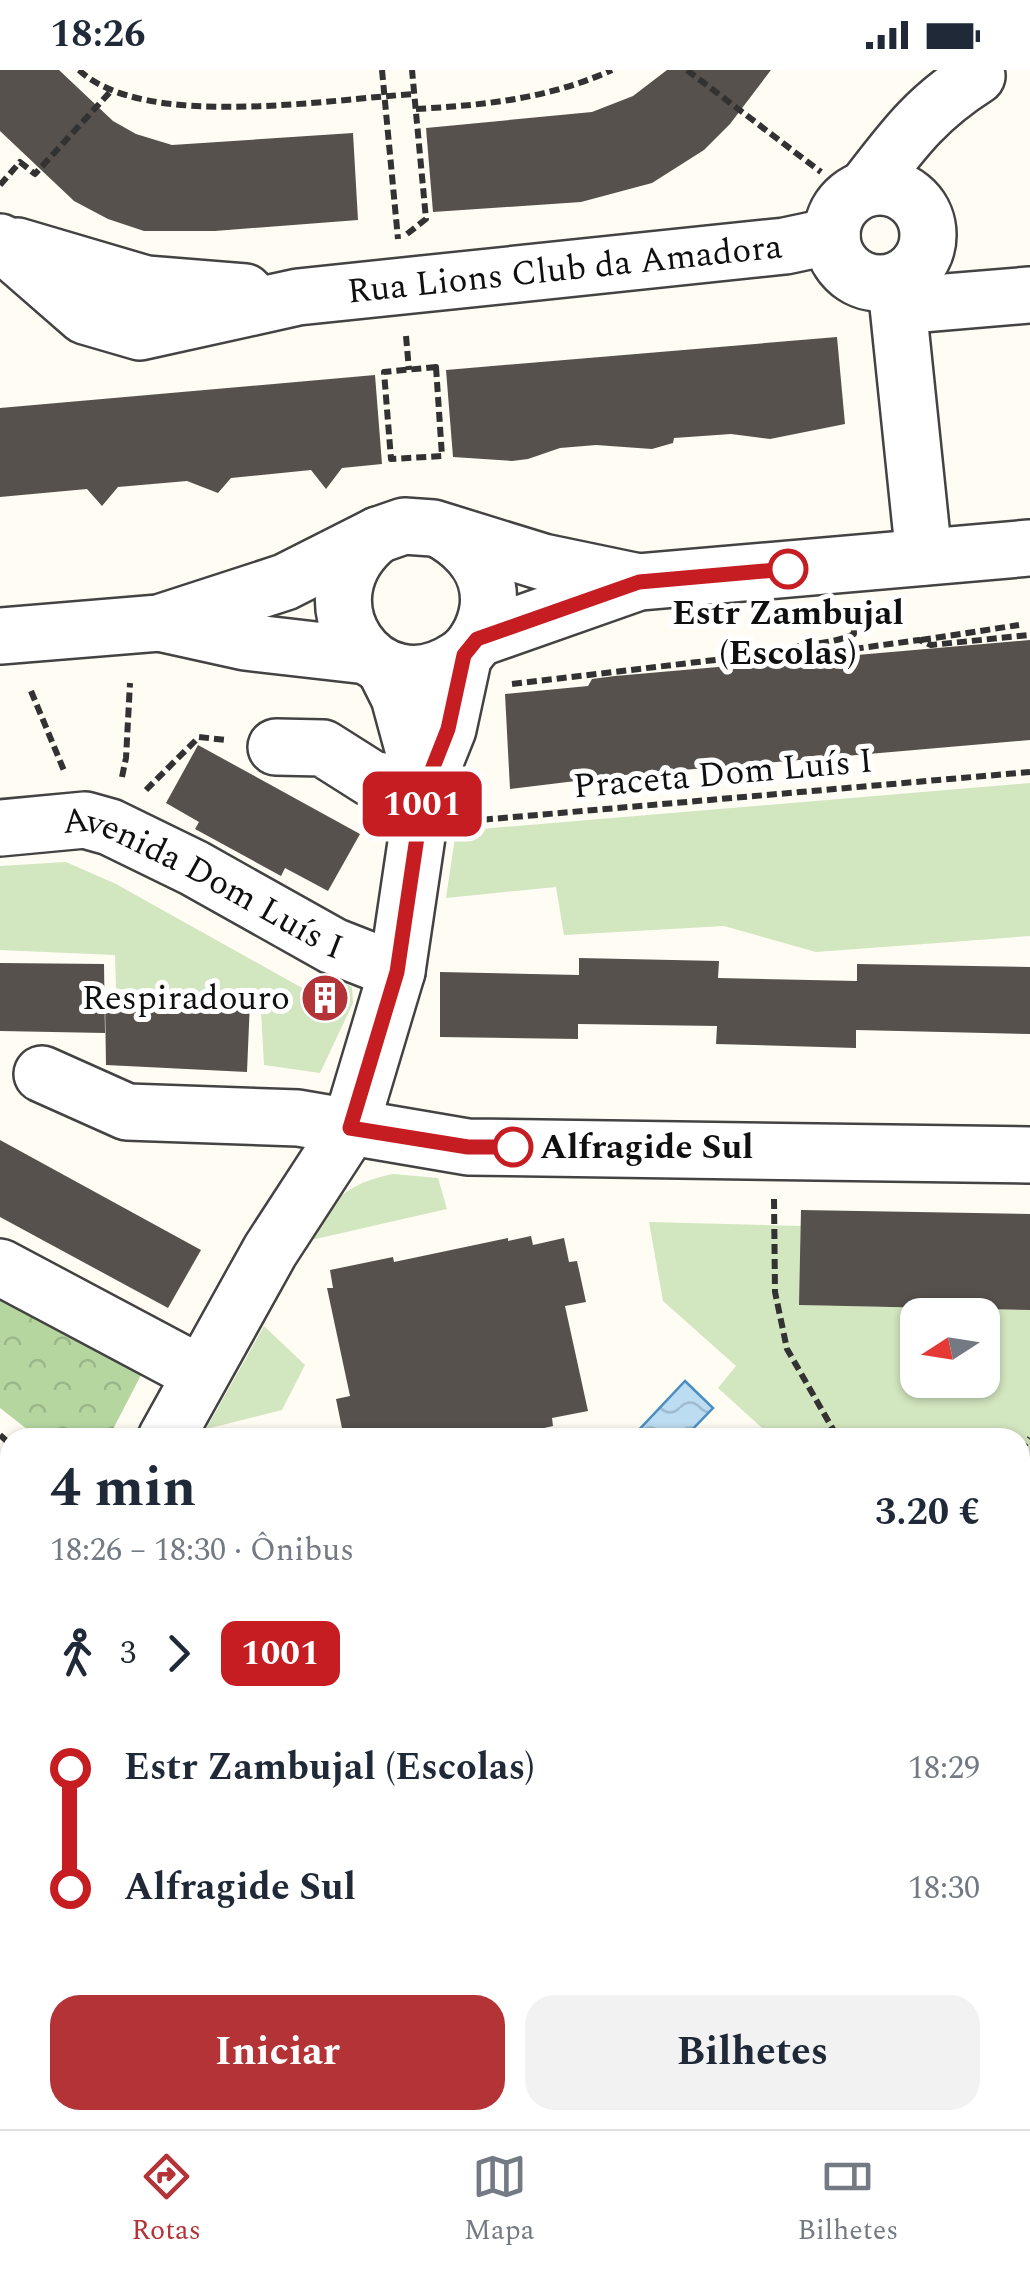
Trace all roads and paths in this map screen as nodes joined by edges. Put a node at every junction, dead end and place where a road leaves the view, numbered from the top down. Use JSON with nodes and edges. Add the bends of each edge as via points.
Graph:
{"nodes":[{"id":1,"x":79,"y":70,"type":"edge"},
{"id":2,"x":382,"y":70,"type":"edge"},
{"id":3,"x":412,"y":70,"type":"edge"},
{"id":4,"x":612,"y":70,"type":"edge"},
{"id":5,"x":687,"y":70,"type":"edge"},
{"id":6,"x":980,"y":73,"type":"edge"},
{"id":7,"x":110,"y":92,"type":"junction"},
{"id":8,"x":414,"y":94,"type":"junction"},
{"id":9,"x":385,"y":96,"type":"junction"},
{"id":10,"x":416,"y":109,"type":"junction"},
{"id":11,"x":0,"y":185,"type":"edge"},
{"id":12,"x":394,"y":194,"type":"dead end"},
{"id":13,"x":850,"y":207,"type":"junction"},
{"id":14,"x":921,"y":209,"type":"junction"},
{"id":15,"x":0,"y":242,"type":"edge"},
{"id":16,"x":398,"y":242,"type":"dead end"},
{"id":17,"x":895,"y":294,"type":"junction"},
{"id":18,"x":1030,"y":295,"type":"edge"},
{"id":19,"x":436,"y":368,"type":"joint"},
{"id":20,"x":446,"y":533,"type":"junction"},
{"id":21,"x":378,"y":535,"type":"junction"},
{"id":22,"x":1030,"y":548,"type":"edge"},
{"id":23,"x":924,"y":558,"type":"junction"},
{"id":24,"x":639,"y":582,"type":"junction"},
{"id":25,"x":159,"y":622,"type":"junction"},
{"id":26,"x":1019,"y":625,"type":"dead end"},
{"id":27,"x":1030,"y":635,"type":"edge"},
{"id":28,"x":0,"y":636,"type":"edge"},
{"id":29,"x":842,"y":640,"type":"dead end"},
{"id":30,"x":919,"y":640,"type":"junction"},
{"id":31,"x":774,"y":652,"type":"junction"},
{"id":32,"x":481,"y":660,"type":"junction"},
{"id":33,"x":376,"y":661,"type":"junction"},
{"id":34,"x":130,"y":682,"type":"dead end"},
{"id":35,"x":31,"y":691,"type":"dead end"},
{"id":36,"x":276,"y":746,"type":"joint"},
{"id":37,"x":1030,"y":772,"type":"edge"},
{"id":38,"x":422,"y":807,"type":"junction"},
{"id":39,"x":98,"y":823,"type":"junction"},
{"id":40,"x":0,"y":828,"type":"edge"},
{"id":41,"x":397,"y":972,"type":"junction"},
{"id":42,"x":42,"y":1074,"type":"dead end"},
{"id":43,"x":350,"y":1128,"type":"junction"},
{"id":44,"x":774,"y":1152,"type":"junction"},
{"id":45,"x":1030,"y":1155,"type":"edge"},
{"id":46,"x":0,"y":1266,"type":"edge"},
{"id":47,"x":201,"y":1374,"type":"junction"},
{"id":48,"x":171,"y":1428,"type":"edge"},
{"id":49,"x":832,"y":1428,"type":"edge"}],
"edges":[{"from":1,"to":7,"type":"path"},
{"from":2,"to":9,"type":"path"},
{"from":3,"to":8,"type":"path"},
{"from":4,"to":10,"type":"path","via":[[510,102]]},
{"from":5,"to":13,"type":"path"},
{"from":6,"to":13,"type":"street","via":[[919,120]]},
{"from":6,"to":14,"type":"street","via":[[946,125]]},
{"from":7,"to":9,"type":"path","via":[[204,107]]},
{"from":7,"to":11,"type":"path","via":[[35,174],[20,162]]},
{"from":8,"to":9,"type":"path"},
{"from":8,"to":10,"type":"path"},
{"from":9,"to":12,"type":"path"},
{"from":10,"to":16,"type":"path","via":[[426,219]]},
{"from":13,"to":14,"type":"street","via":[[897,189]]},
{"from":13,"to":15,"type":"street","name":"Rua Lions Club da Amadora","via":[[784,246],[298,297],[146,284]]},
{"from":13,"to":17,"type":"street","via":[[834,252],[855,276]]},
{"from":14,"to":17,"type":"street","via":[[928,224],[923,256]]},
{"from":17,"to":18,"type":"street"},
{"from":17,"to":23,"type":"street"},
{"from":19,"to":19,"type":"path","via":[[384,372],[391,460],[442,456]]},
{"from":20,"to":21,"type":"street","via":[[418,525]]},
{"from":20,"to":24,"type":"street"},
{"from":20,"to":32,"type":"street","via":[[478,560],[486,579]]},
{"from":21,"to":25,"type":"street","via":[[285,582]]},
{"from":21,"to":33,"type":"street","via":[[351,564],[342,602],[345,622]]},
{"from":22,"to":23,"type":"street"},
{"from":23,"to":24,"type":"street"},
{"from":24,"to":32,"type":"street"},
{"from":25,"to":28,"type":"street"},
{"from":25,"to":33,"type":"street"},
{"from":26,"to":30,"type":"path"},
{"from":27,"to":30,"type":"path","via":[[931,646]]},
{"from":29,"to":31,"type":"path"},
{"from":30,"to":31,"type":"path","via":[[788,658]]},
{"from":31,"to":32,"type":"path"},
{"from":32,"to":33,"type":"street","via":[[405,673]]},
{"from":32,"to":38,"type":"street","name":"Avenida Dom Luís I"},
{"from":33,"to":38,"type":"street","name":"Avenida Dom Luís I","via":[[399,696]]},
{"from":34,"to":39,"type":"path","via":[[126,758]]},
{"from":35,"to":39,"type":"path"},
{"from":36,"to":38,"type":"street","via":[[323,748]]},
{"from":36,"to":39,"type":"path","via":[[198,737]]},
{"from":37,"to":38,"type":"path","name":"Praceta Dom Luís I"},
{"from":38,"to":41,"type":"street","name":"Avenida Dom Luís I"},
{"from":39,"to":40,"type":"street","name":"Avenida Dom Luís I"},
{"from":39,"to":41,"type":"street","name":"Avenida Dom Luís I","via":[[333,946]]},
{"from":41,"to":43,"type":"street","name":"Avenida Dom Luís I"},
{"from":42,"to":43,"type":"street","via":[[127,1112],[298,1118]]},
{"from":43,"to":44,"type":"street","via":[[468,1147]]},
{"from":43,"to":47,"type":"street","name":"Avenida Dom Luís I"},
{"from":44,"to":45,"type":"street"},
{"from":44,"to":49,"type":"path","via":[[775,1292],[787,1349]]},
{"from":46,"to":47,"type":"street"},
{"from":47,"to":48,"type":"street","name":"Avenida Dom Luís I"}]}
